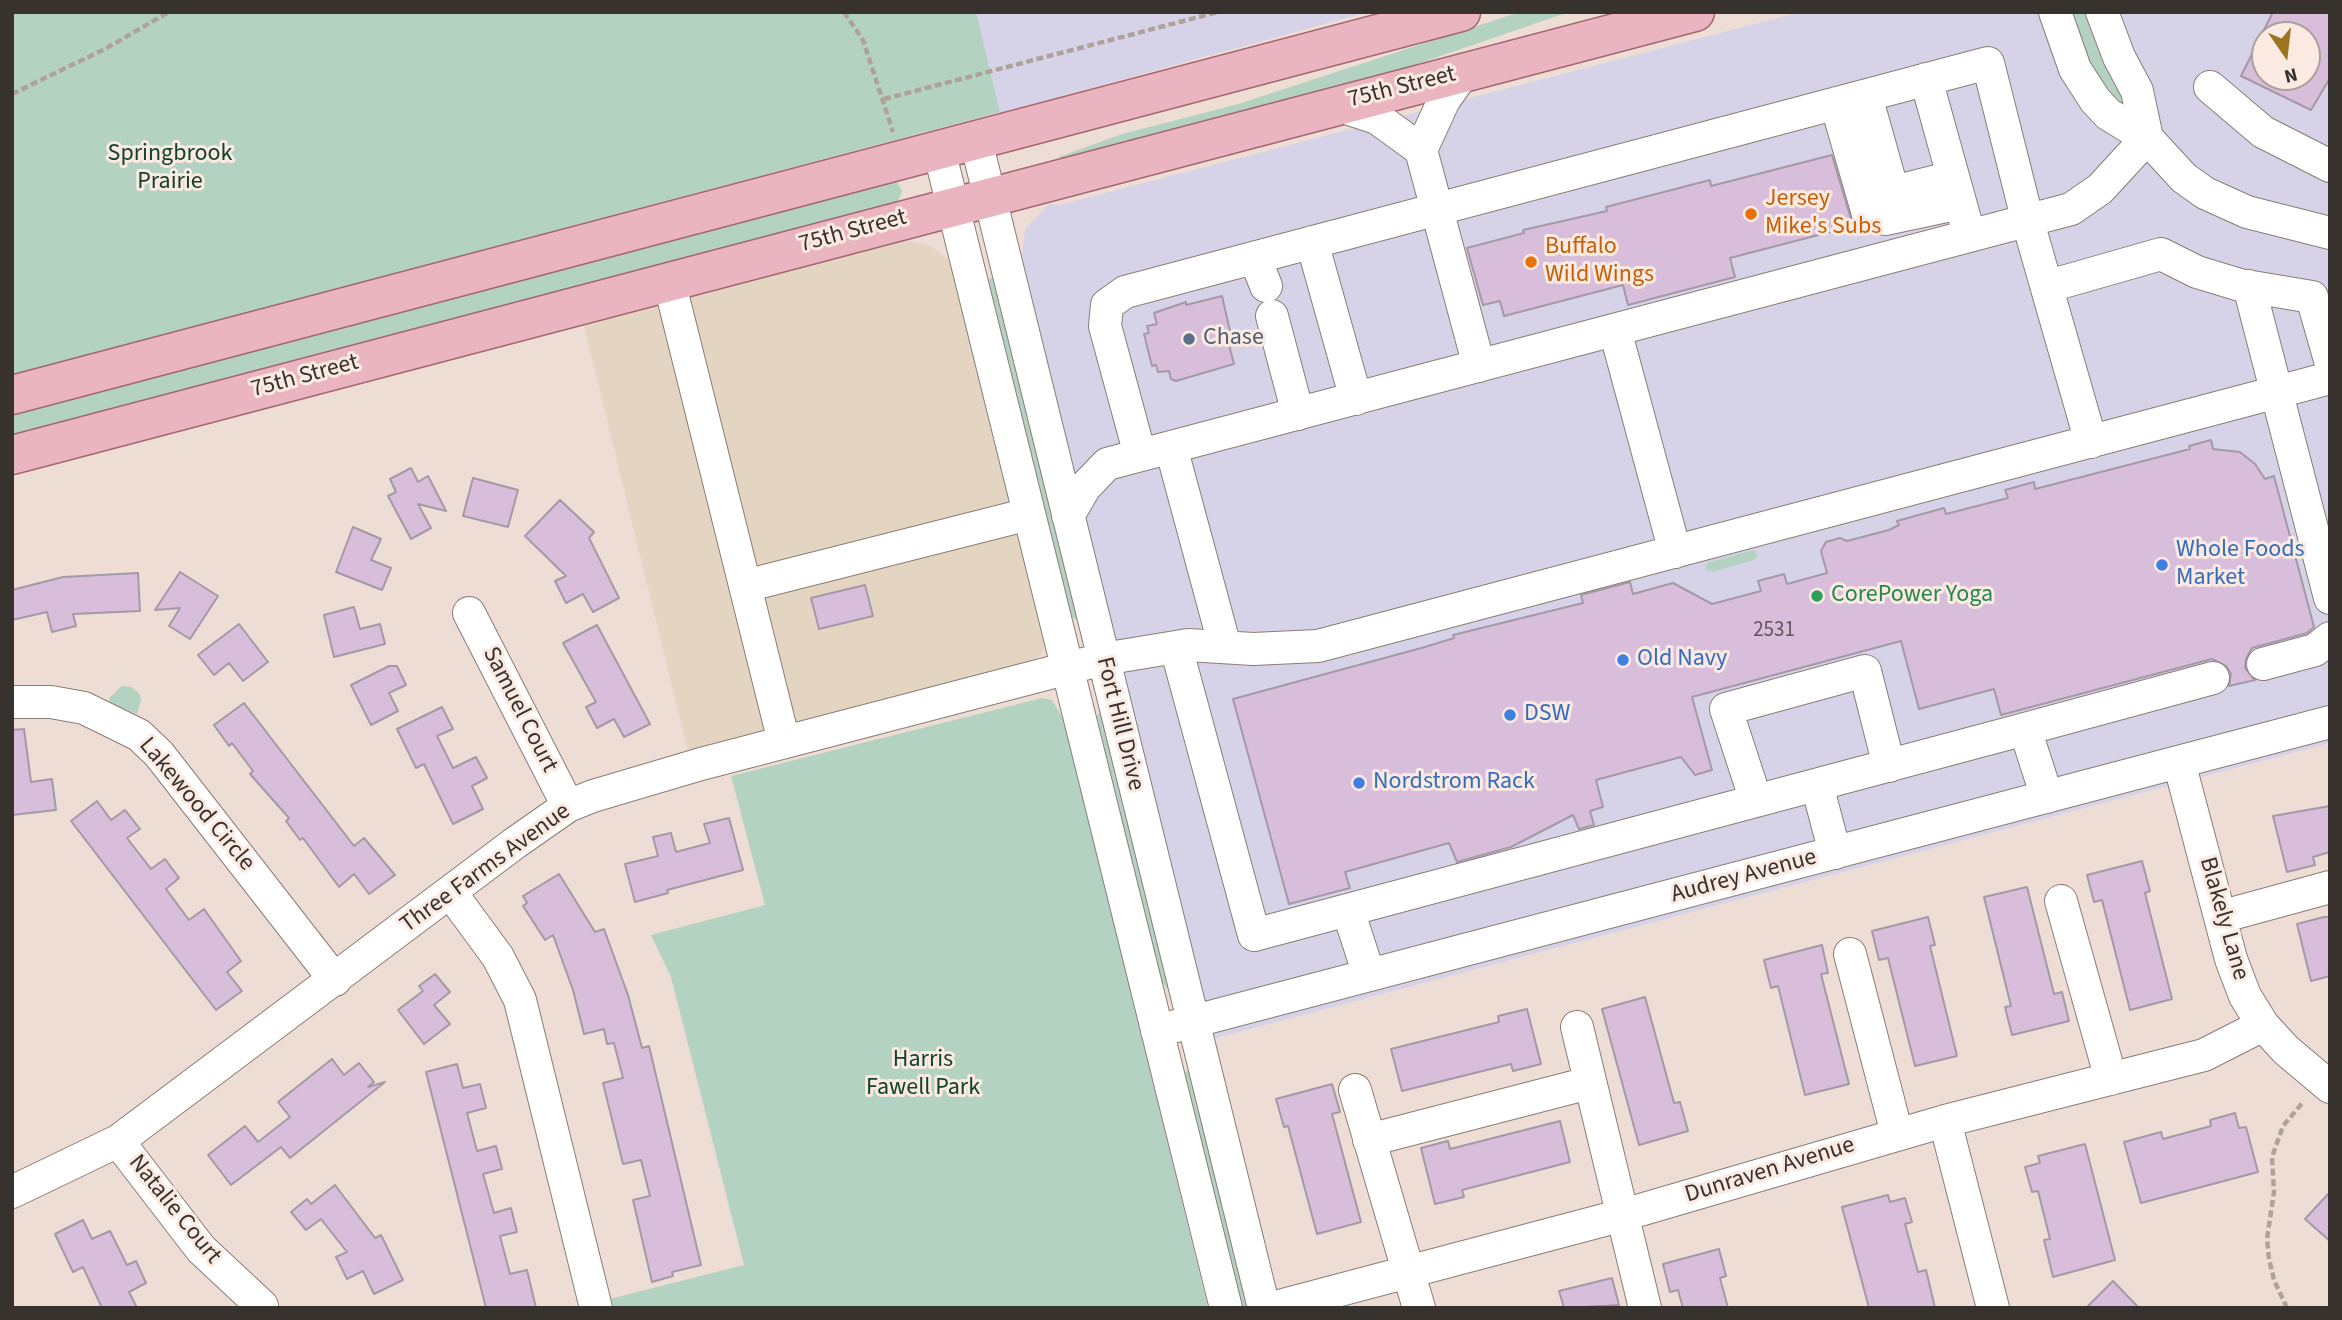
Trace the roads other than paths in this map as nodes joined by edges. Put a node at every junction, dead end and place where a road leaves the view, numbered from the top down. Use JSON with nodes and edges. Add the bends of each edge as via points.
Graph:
{"nodes":[{"id":1,"x":1461,"y":12,"type":"edge"},
{"id":2,"x":1695,"y":12,"type":"edge"},
{"id":3,"x":2055,"y":12,"type":"edge"},
{"id":4,"x":2102,"y":12,"type":"edge"},
{"id":5,"x":1421,"y":17,"type":"edge"},
{"id":6,"x":1464,"y":72,"type":"junction"},
{"id":7,"x":1926,"y":79,"type":"junction"},
{"id":8,"x":2210,"y":86,"type":"dead end"},
{"id":9,"x":1851,"y":99,"type":"junction"},
{"id":10,"x":1337,"y":105,"type":"junction"},
{"id":11,"x":2147,"y":138,"type":"junction"},
{"id":12,"x":976,"y":141,"type":"junction"},
{"id":13,"x":939,"y":150,"type":"junction"},
{"id":14,"x":1421,"y":150,"type":"junction"},
{"id":15,"x":2330,"y":166,"type":"edge"},
{"id":16,"x":1956,"y":190,"type":"junction"},
{"id":17,"x":989,"y":196,"type":"junction"},
{"id":18,"x":953,"y":206,"type":"junction"},
{"id":19,"x":1437,"y":209,"type":"junction"},
{"id":20,"x":2028,"y":222,"type":"junction"},
{"id":21,"x":2330,"y":233,"type":"edge"},
{"id":22,"x":1969,"y":237,"type":"junction"},
{"id":23,"x":1312,"y":242,"type":"junction"},
{"id":24,"x":669,"y":281,"type":"junction"},
{"id":25,"x":2049,"y":286,"type":"junction"},
{"id":26,"x":2249,"y":286,"type":"junction"},
{"id":27,"x":1264,"y":287,"type":"junction"},
{"id":28,"x":1615,"y":330,"type":"junction"},
{"id":29,"x":2330,"y":360,"type":"edge"},
{"id":30,"x":1479,"y":366,"type":"junction"},
{"id":31,"x":2330,"y":378,"type":"edge"},
{"id":32,"x":2279,"y":392,"type":"junction"},
{"id":33,"x":12,"y":395,"type":"edge"},
{"id":34,"x":1356,"y":399,"type":"junction"},
{"id":35,"x":1298,"y":414,"type":"junction"},
{"id":36,"x":1048,"y":438,"type":"junction"},
{"id":37,"x":2091,"y":442,"type":"junction"},
{"id":38,"x":1171,"y":447,"type":"junction"},
{"id":39,"x":12,"y":455,"type":"edge"},
{"id":40,"x":1140,"y":455,"type":"junction"},
{"id":41,"x":1107,"y":464,"type":"junction"},
{"id":42,"x":1030,"y":514,"type":"junction"},
{"id":43,"x":1068,"y":516,"type":"junction"},
{"id":44,"x":1675,"y":552,"type":"junction"},
{"id":45,"x":745,"y":586,"type":"junction"},
{"id":46,"x":2330,"y":598,"type":"edge"},
{"id":47,"x":469,"y":613,"type":"dead end"},
{"id":48,"x":2330,"y":638,"type":"edge"},
{"id":49,"x":1176,"y":647,"type":"junction"},
{"id":50,"x":1225,"y":648,"type":"junction"},
{"id":51,"x":1103,"y":659,"type":"junction"},
{"id":52,"x":2263,"y":664,"type":"dead end"},
{"id":53,"x":1068,"y":667,"type":"junction"},
{"id":54,"x":2213,"y":678,"type":"dead end"},
{"id":55,"x":12,"y":702,"type":"edge"},
{"id":56,"x":2330,"y":722,"type":"edge"},
{"id":57,"x":2025,"y":730,"type":"junction"},
{"id":58,"x":784,"y":742,"type":"junction"},
{"id":59,"x":2179,"y":762,"type":"junction"},
{"id":60,"x":1889,"y":766,"type":"junction"},
{"id":61,"x":1817,"y":785,"type":"junction"},
{"id":62,"x":2047,"y":797,"type":"junction"},
{"id":63,"x":1756,"y":801,"type":"junction"},
{"id":64,"x":568,"y":806,"type":"junction"},
{"id":65,"x":1835,"y":853,"type":"junction"},
{"id":66,"x":2330,"y":887,"type":"edge"},
{"id":67,"x":452,"y":893,"type":"junction"},
{"id":68,"x":2061,"y":901,"type":"dead end"},
{"id":69,"x":1348,"y":910,"type":"junction"},
{"id":70,"x":2220,"y":917,"type":"junction"},
{"id":71,"x":1850,"y":954,"type":"dead end"},
{"id":72,"x":1368,"y":975,"type":"junction"},
{"id":73,"x":335,"y":980,"type":"junction"},
{"id":74,"x":1193,"y":1021,"type":"junction"},
{"id":75,"x":2263,"y":1025,"type":"junction"},
{"id":76,"x":1577,"y":1027,"type":"dead end"},
{"id":77,"x":1157,"y":1031,"type":"junction"},
{"id":78,"x":2111,"y":1079,"type":"junction"},
{"id":79,"x":1589,"y":1083,"type":"junction"},
{"id":80,"x":1355,"y":1090,"type":"dead end"},
{"id":81,"x":2317,"y":1094,"type":"edge"},
{"id":82,"x":1945,"y":1121,"type":"junction"},
{"id":83,"x":1897,"y":1134,"type":"junction"},
{"id":84,"x":1369,"y":1140,"type":"junction"},
{"id":85,"x":118,"y":1141,"type":"junction"},
{"id":86,"x":12,"y":1192,"type":"edge"},
{"id":87,"x":1623,"y":1215,"type":"junction"},
{"id":88,"x":1410,"y":1273,"type":"junction"},
{"id":89,"x":262,"y":1306,"type":"edge"},
{"id":90,"x":596,"y":1308,"type":"edge"},
{"id":91,"x":1226,"y":1308,"type":"edge"},
{"id":92,"x":1264,"y":1308,"type":"edge"},
{"id":93,"x":1272,"y":1308,"type":"edge"},
{"id":94,"x":1419,"y":1308,"type":"edge"},
{"id":95,"x":1645,"y":1308,"type":"edge"},
{"id":96,"x":1993,"y":1308,"type":"edge"}],
"edges":[{"from":1,"to":5,"type":"main road"},
{"from":2,"to":6,"type":"main road","name":"75th Street"},
{"from":3,"to":11,"type":"street","via":[[2075,69],[2095,100],[2108,114]]},
{"from":4,"to":11,"type":"street","via":[[2137,91]]},
{"from":5,"to":12,"type":"main road"},
{"from":6,"to":10,"type":"main road","name":"75th Street"},
{"from":6,"to":14,"type":"street","via":[[1444,100]]},
{"from":7,"to":9,"type":"street"},
{"from":7,"to":16,"type":"street"},
{"from":7,"to":20,"type":"street","via":[[1988,63]]},
{"from":8,"to":15,"type":"street","via":[[2263,132]]},
{"from":9,"to":16,"type":"street","via":[[1892,192]]},
{"from":9,"to":16,"type":"street","via":[[1868,214],[1885,219]]},
{"from":9,"to":19,"type":"street"},
{"from":10,"to":14,"type":"street","via":[[1377,118]]},
{"from":10,"to":17,"type":"main road","name":"75th Street"},
{"from":11,"to":20,"type":"street","via":[[2100,189],[2071,209]]},
{"from":11,"to":21,"type":"street","via":[[2184,178],[2223,203]]},
{"from":12,"to":13,"type":"main road"},
{"from":12,"to":17,"type":"street","name":"Fort Hill Drive"},
{"from":13,"to":18,"type":"street","name":"Fort Hill Drive"},
{"from":13,"to":33,"type":"main road"},
{"from":14,"to":19,"type":"street"},
{"from":16,"to":22,"type":"street"},
{"from":17,"to":18,"type":"main road","name":"75th Street"},
{"from":17,"to":36,"type":"street","name":"Fort Hill Drive"},
{"from":18,"to":24,"type":"main road","name":"75th Street"},
{"from":18,"to":42,"type":"street","name":"Fort Hill Drive"},
{"from":19,"to":23,"type":"street"},
{"from":19,"to":30,"type":"street"},
{"from":20,"to":22,"type":"street"},
{"from":20,"to":25,"type":"street"},
{"from":22,"to":28,"type":"street"},
{"from":23,"to":27,"type":"street"},
{"from":23,"to":34,"type":"street"},
{"from":24,"to":39,"type":"main road","name":"75th Street"},
{"from":24,"to":45,"type":"street"},
{"from":25,"to":26,"type":"street","via":[[2161,254],[2197,272]]},
{"from":25,"to":37,"type":"street"},
{"from":26,"to":29,"type":"street","via":[[2312,297]]},
{"from":26,"to":32,"type":"street"},
{"from":27,"to":35,"type":"street"},
{"from":27,"to":40,"type":"street","via":[[1125,292],[1107,305],[1105,326]]},
{"from":28,"to":30,"type":"street"},
{"from":28,"to":44,"type":"street"},
{"from":30,"to":34,"type":"street"},
{"from":31,"to":32,"type":"street","name":"Three Farms Avenue"},
{"from":32,"to":37,"type":"street","name":"Three Farms Avenue"},
{"from":32,"to":46,"type":"street"},
{"from":34,"to":35,"type":"street"},
{"from":35,"to":38,"type":"street"},
{"from":36,"to":41,"type":"street"},
{"from":36,"to":43,"type":"street","name":"Fort Hill Drive"},
{"from":37,"to":44,"type":"street","name":"Three Farms Avenue"},
{"from":38,"to":40,"type":"street"},
{"from":38,"to":50,"type":"street"},
{"from":40,"to":41,"type":"street"},
{"from":41,"to":43,"type":"street","via":[[1086,486]]},
{"from":42,"to":45,"type":"street"},
{"from":42,"to":53,"type":"street","name":"Fort Hill Drive"},
{"from":43,"to":51,"type":"street","name":"Fort Hill Drive"},
{"from":44,"to":50,"type":"street","name":"Three Farms Avenue","via":[[1318,646]]},
{"from":45,"to":58,"type":"street"},
{"from":47,"to":64,"type":"street","name":"Samuel Court"},
{"from":48,"to":52,"type":"street","via":[[2315,650]]},
{"from":49,"to":50,"type":"street","name":"Three Farms Avenue"},
{"from":49,"to":51,"type":"street","name":"Three Farms Avenue"},
{"from":49,"to":69,"type":"street","via":[[1254,935]]},
{"from":51,"to":53,"type":"street","name":"Three Farms Avenue"},
{"from":51,"to":74,"type":"street","name":"Fort Hill Drive"},
{"from":53,"to":58,"type":"street","name":"Three Farms Avenue"},
{"from":53,"to":77,"type":"street","name":"Fort Hill Drive"},
{"from":54,"to":57,"type":"street"},
{"from":55,"to":73,"type":"street","name":"Lakewood Circle","via":[[84,708],[139,735],[176,774]]},
{"from":56,"to":59,"type":"street","name":"Audrey Avenue"},
{"from":57,"to":60,"type":"street"},
{"from":57,"to":62,"type":"street"},
{"from":58,"to":64,"type":"street","name":"Three Farms Avenue"},
{"from":59,"to":62,"type":"street","name":"Audrey Avenue"},
{"from":59,"to":70,"type":"street","name":"Blakely Lane"},
{"from":60,"to":61,"type":"street"},
{"from":60,"to":63,"type":"street","via":[[1865,671],[1726,709]]},
{"from":61,"to":63,"type":"street"},
{"from":61,"to":65,"type":"street"},
{"from":62,"to":65,"type":"street","name":"Audrey Avenue"},
{"from":63,"to":69,"type":"street"},
{"from":64,"to":67,"type":"street","name":"Three Farms Avenue"},
{"from":65,"to":72,"type":"street","name":"Audrey Avenue"},
{"from":66,"to":70,"type":"street"},
{"from":67,"to":73,"type":"street","name":"Three Farms Avenue"},
{"from":67,"to":90,"type":"street","via":[[498,957],[520,1000]]},
{"from":68,"to":78,"type":"street"},
{"from":69,"to":72,"type":"street"},
{"from":70,"to":75,"type":"street","name":"Blakely Lane","via":[[2245,996]]},
{"from":71,"to":83,"type":"street"},
{"from":72,"to":74,"type":"street","name":"Audrey Avenue"},
{"from":73,"to":85,"type":"street","name":"Three Farms Avenue"},
{"from":74,"to":77,"type":"street","name":"Audrey Avenue"},
{"from":74,"to":92,"type":"street","name":"Fort Hill Drive"},
{"from":75,"to":78,"type":"street","name":"Dunraven Avenue","via":[[2204,1055]]},
{"from":75,"to":81,"type":"street","name":"Blakely Lane"},
{"from":76,"to":79,"type":"street"},
{"from":77,"to":91,"type":"street","name":"Fort Hill Drive"},
{"from":78,"to":82,"type":"street","name":"Dunraven Avenue"},
{"from":79,"to":84,"type":"street"},
{"from":79,"to":87,"type":"street"},
{"from":80,"to":84,"type":"street"},
{"from":82,"to":83,"type":"street","name":"Dunraven Avenue"},
{"from":82,"to":96,"type":"street"},
{"from":83,"to":87,"type":"street","name":"Dunraven Avenue"},
{"from":84,"to":88,"type":"street"},
{"from":85,"to":86,"type":"street","name":"Three Farms Avenue"},
{"from":85,"to":89,"type":"street","name":"Natalie Court","via":[[201,1249]]},
{"from":87,"to":88,"type":"street","name":"Dunraven Avenue"},
{"from":87,"to":95,"type":"street"},
{"from":88,"to":93,"type":"street","name":"Dunraven Avenue"},
{"from":88,"to":94,"type":"street"}]}
